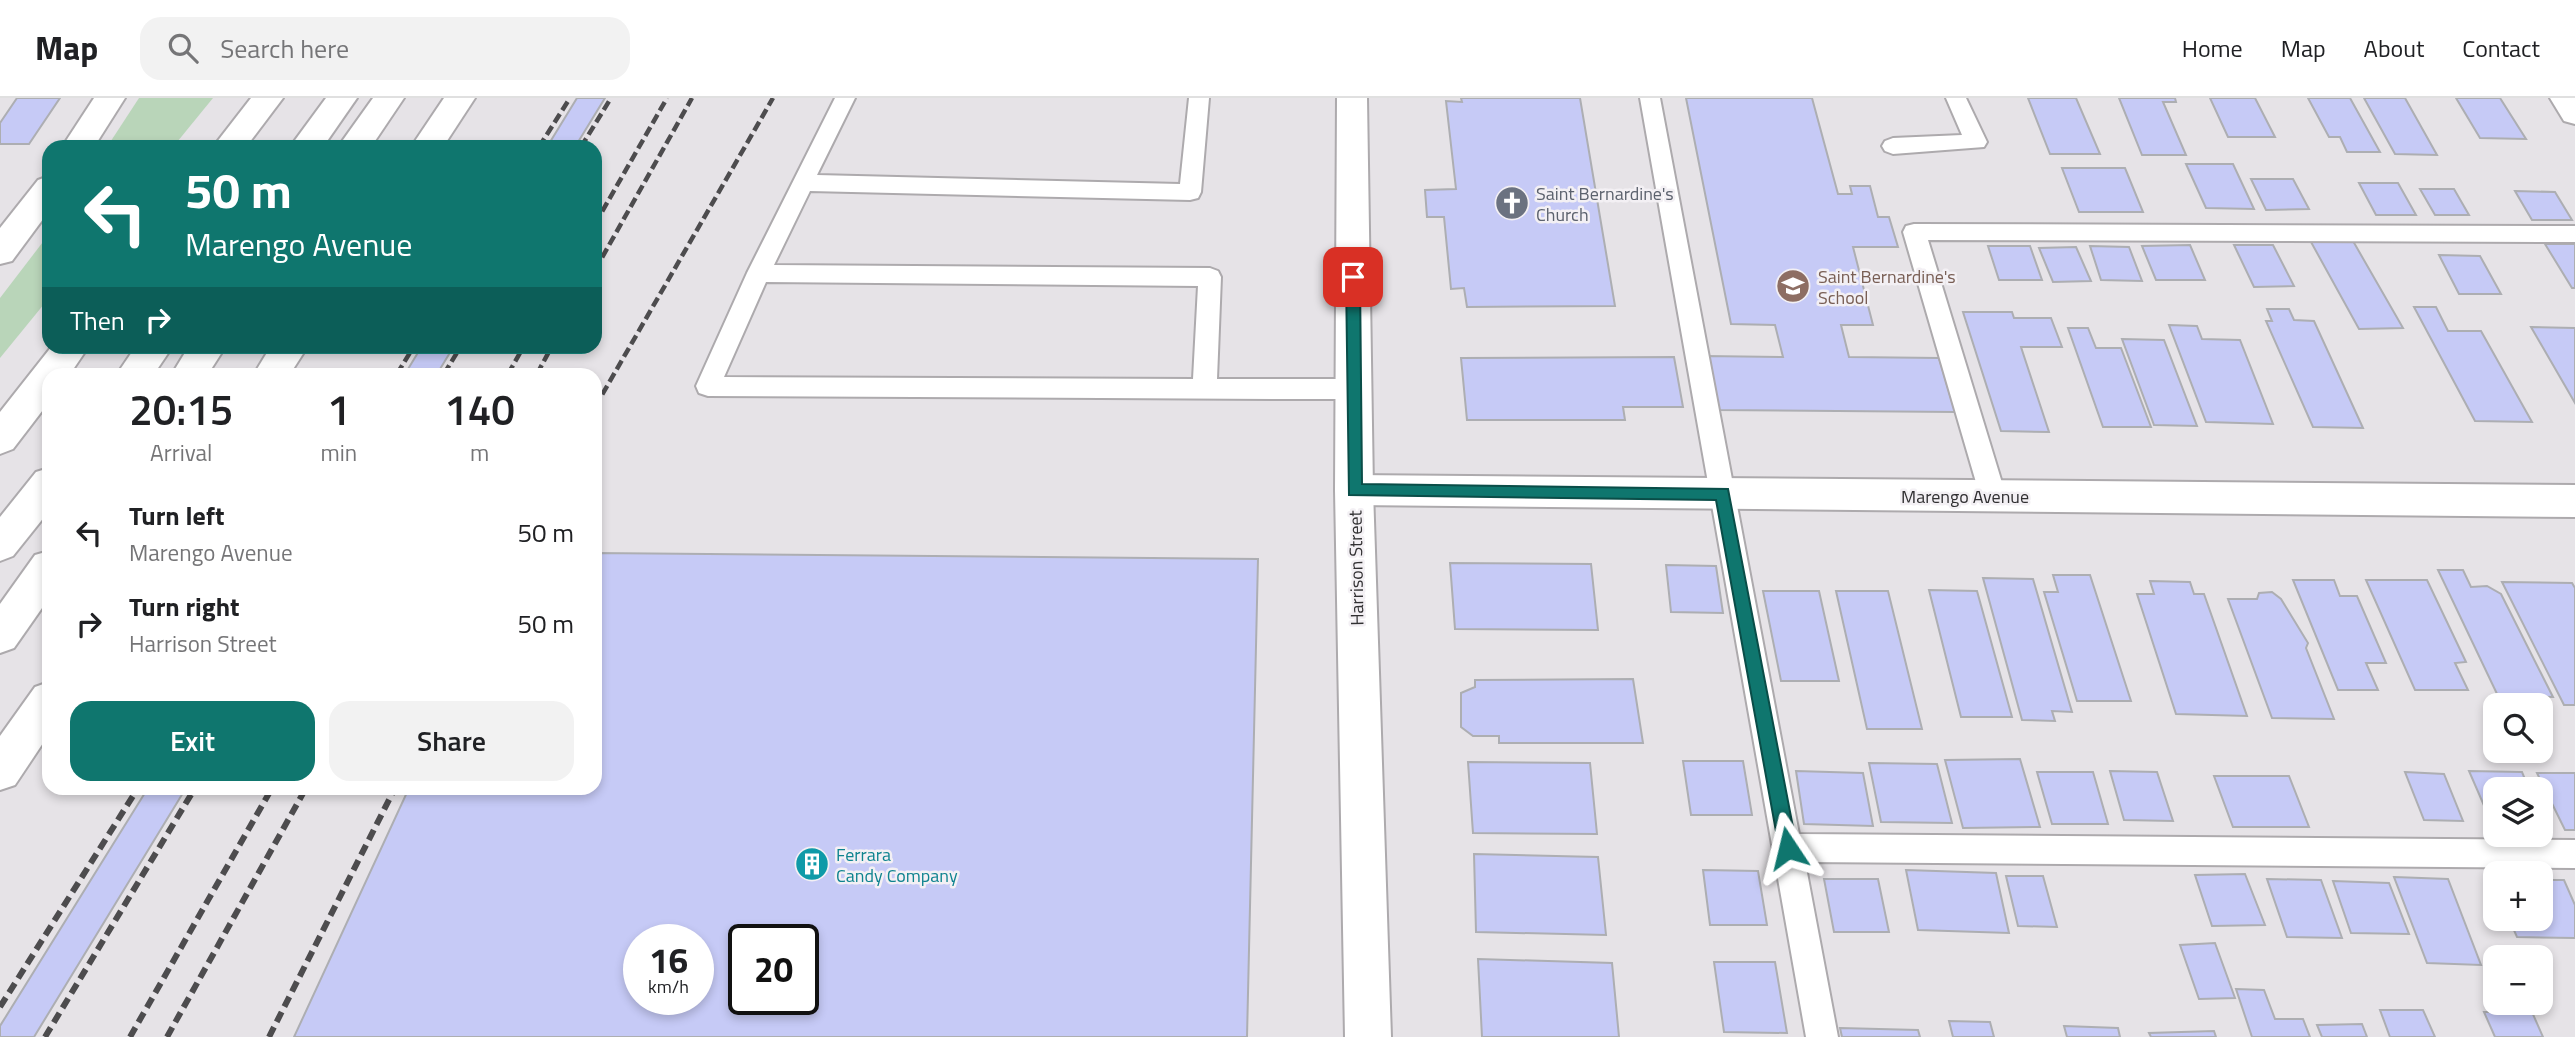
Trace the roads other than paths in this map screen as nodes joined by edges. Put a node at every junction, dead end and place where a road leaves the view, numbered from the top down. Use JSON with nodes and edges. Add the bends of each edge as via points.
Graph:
{"nodes":[{"id":1,"x":110,"y":98,"type":"edge"},
{"id":2,"x":268,"y":98,"type":"edge"},
{"id":3,"x":342,"y":98,"type":"edge"},
{"id":4,"x":389,"y":98,"type":"edge"},
{"id":5,"x":460,"y":98,"type":"edge"},
{"id":6,"x":845,"y":98,"type":"edge"},
{"id":7,"x":1199,"y":98,"type":"edge"},
{"id":8,"x":1352,"y":98,"type":"edge"},
{"id":9,"x":1650,"y":98,"type":"edge"},
{"id":10,"x":1956,"y":98,"type":"edge"},
{"id":11,"x":2565,"y":98,"type":"edge"},
{"id":12,"x":2575,"y":113,"type":"edge"},
{"id":13,"x":83,"y":140,"type":"edge"},
{"id":14,"x":235,"y":140,"type":"edge"},
{"id":15,"x":311,"y":140,"type":"edge"},
{"id":16,"x":359,"y":140,"type":"edge"},
{"id":17,"x":432,"y":140,"type":"edge"},
{"id":18,"x":1893,"y":146,"type":"dead end"},
{"id":19,"x":803,"y":183,"type":"junction"},
{"id":20,"x":42,"y":194,"type":"edge"},
{"id":21,"x":11,"y":222,"type":"edge"},
{"id":22,"x":2575,"y":234,"type":"edge"},
{"id":23,"x":0,"y":252,"type":"edge"},
{"id":24,"x":758,"y":273,"type":"junction"},
{"id":25,"x":66,"y":354,"type":"edge"},
{"id":26,"x":150,"y":354,"type":"edge"},
{"id":27,"x":55,"y":368,"type":"edge"},
{"id":28,"x":139,"y":368,"type":"edge"},
{"id":29,"x":42,"y":385,"type":"edge"},
{"id":30,"x":1205,"y":388,"type":"junction"},
{"id":31,"x":1354,"y":388,"type":"junction"},
{"id":32,"x":0,"y":439,"type":"edge"},
{"id":33,"x":1354,"y":490,"type":"junction"},
{"id":34,"x":42,"y":492,"type":"edge"},
{"id":35,"x":1722,"y":494,"type":"junction"},
{"id":36,"x":1993,"y":496,"type":"junction"},
{"id":37,"x":2575,"y":501,"type":"edge"},
{"id":38,"x":0,"y":545,"type":"edge"},
{"id":39,"x":42,"y":577,"type":"edge"},
{"id":40,"x":0,"y":636,"type":"edge"},
{"id":41,"x":42,"y":710,"type":"edge"},
{"id":42,"x":0,"y":771,"type":"edge"},
{"id":43,"x":1788,"y":848,"type":"junction"},
{"id":44,"x":2575,"y":854,"type":"edge"},
{"id":45,"x":1368,"y":1037,"type":"edge"},
{"id":46,"x":1822,"y":1037,"type":"edge"}],
"edges":[{"from":1,"to":13,"type":"main road"},
{"from":2,"to":14,"type":"main road"},
{"from":3,"to":15,"type":"main road"},
{"from":4,"to":16,"type":"main road"},
{"from":5,"to":17,"type":"main road"},
{"from":6,"to":19,"type":"lane"},
{"from":7,"to":19,"type":"lane","via":[[1190,192]]},
{"from":8,"to":31,"type":"main road","name":"Harrison Street"},
{"from":9,"to":35,"type":"lane"},
{"from":10,"to":18,"type":"lane","via":[[1976,142]]},
{"from":11,"to":12,"type":"main road"},
{"from":19,"to":24,"type":"lane"},
{"from":20,"to":21,"type":"main road"},
{"from":21,"to":23,"type":"main road"},
{"from":22,"to":36,"type":"lane","via":[[1914,232]]},
{"from":24,"to":30,"type":"lane","via":[[1210,277]]},
{"from":24,"to":30,"type":"lane","via":[[708,386]]},
{"from":25,"to":27,"type":"main road"},
{"from":26,"to":28,"type":"main road"},
{"from":29,"to":32,"type":"main road"},
{"from":30,"to":31,"type":"lane"},
{"from":31,"to":33,"type":"main road","name":"Harrison Street"},
{"from":33,"to":35,"type":"main road","name":"Marengo Avenue"},
{"from":33,"to":45,"type":"main road","name":"Harrison Street"},
{"from":34,"to":38,"type":"main road"},
{"from":35,"to":36,"type":"main road","name":"Marengo Avenue"},
{"from":35,"to":43,"type":"lane"},
{"from":36,"to":37,"type":"main road","name":"Marengo Avenue"},
{"from":39,"to":40,"type":"main road"},
{"from":41,"to":42,"type":"main road"},
{"from":43,"to":44,"type":"lane"},
{"from":43,"to":46,"type":"lane"}]}
